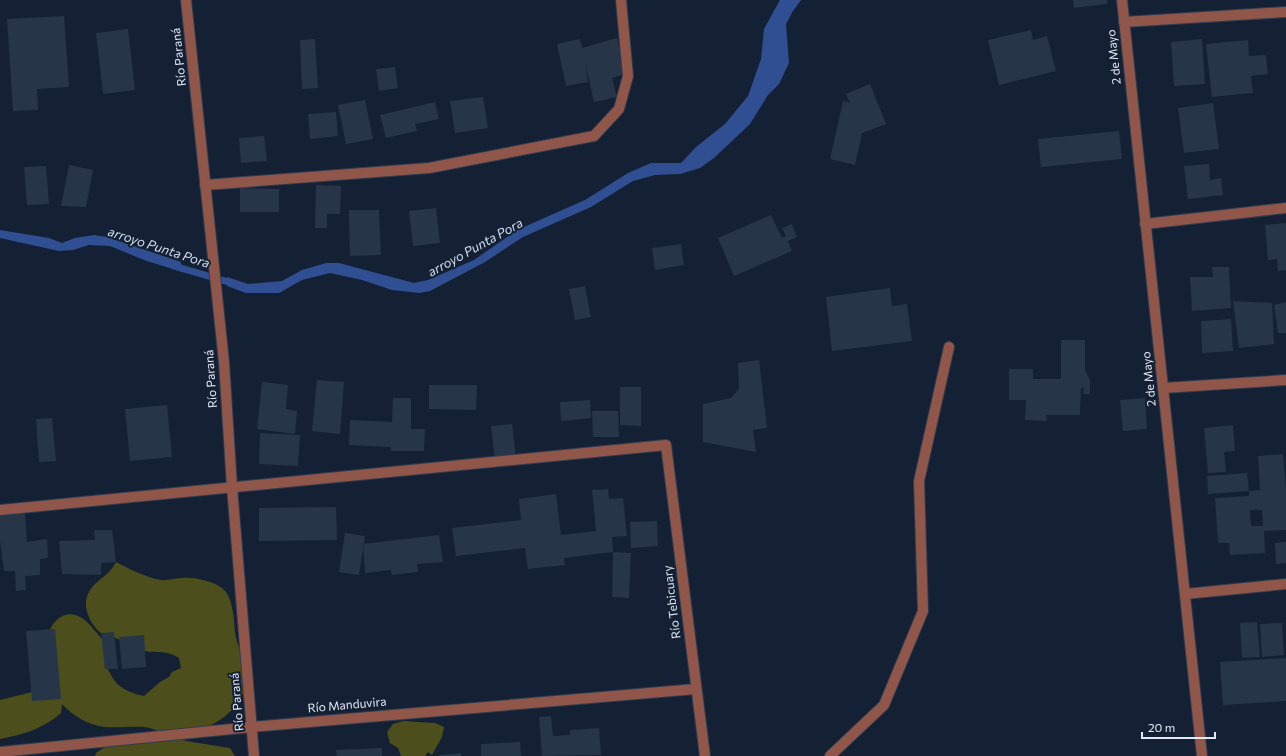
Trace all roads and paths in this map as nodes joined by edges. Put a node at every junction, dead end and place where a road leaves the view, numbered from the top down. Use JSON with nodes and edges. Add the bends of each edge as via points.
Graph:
{"nodes":[{"id":1,"x":186,"y":0,"type":"edge"},
{"id":2,"x":621,"y":0,"type":"edge"},
{"id":3,"x":1122,"y":0,"type":"edge"},
{"id":4,"x":1286,"y":12,"type":"edge"},
{"id":5,"x":1124,"y":22,"type":"junction"},
{"id":6,"x":205,"y":185,"type":"junction"},
{"id":7,"x":1286,"y":208,"type":"edge"},
{"id":8,"x":1145,"y":224,"type":"junction"},
{"id":9,"x":950,"y":348,"type":"dead end"},
{"id":10,"x":1286,"y":380,"type":"edge"},
{"id":11,"x":1163,"y":388,"type":"junction"},
{"id":12,"x":232,"y":487,"type":"junction"},
{"id":13,"x":0,"y":510,"type":"edge"},
{"id":14,"x":1286,"y":584,"type":"edge"},
{"id":15,"x":1185,"y":594,"type":"junction"},
{"id":16,"x":696,"y":689,"type":"junction"},
{"id":17,"x":252,"y":726,"type":"junction"},
{"id":18,"x":0,"y":752,"type":"edge"},
{"id":19,"x":254,"y":756,"type":"edge"},
{"id":20,"x":705,"y":756,"type":"edge"},
{"id":21,"x":830,"y":756,"type":"edge"},
{"id":22,"x":1202,"y":756,"type":"edge"}],
"edges":[{"from":1,"to":6,"type":"street","name":"Río Paraná"},
{"from":2,"to":6,"type":"street","via":[[628,76],[619,109],[594,136],[429,168]]},
{"from":3,"to":5,"type":"street","name":"2 de Mayo"},
{"from":4,"to":5,"type":"street"},
{"from":5,"to":8,"type":"street","name":"2 de Mayo"},
{"from":6,"to":12,"type":"street","name":"Río Paraná","via":[[224,362]]},
{"from":7,"to":8,"type":"street"},
{"from":8,"to":11,"type":"street","name":"2 de Mayo"},
{"from":9,"to":21,"type":"street","via":[[919,482],[923,611],[884,704]]},
{"from":10,"to":11,"type":"street"},
{"from":11,"to":15,"type":"street","name":"2 de Mayo"},
{"from":12,"to":13,"type":"street"},
{"from":12,"to":16,"type":"street","name":"Río Tebicuary","via":[[666,445]]},
{"from":12,"to":17,"type":"street","name":"Río Paraná"},
{"from":14,"to":15,"type":"street"},
{"from":15,"to":22,"type":"street","name":"2 de Mayo"},
{"from":16,"to":17,"type":"street","name":"Río Manduvira"},
{"from":16,"to":20,"type":"street","name":"Río Tebicuary"},
{"from":17,"to":18,"type":"street","name":"Río Manduvira"},
{"from":17,"to":19,"type":"street","name":"Río Paraná"}]}
